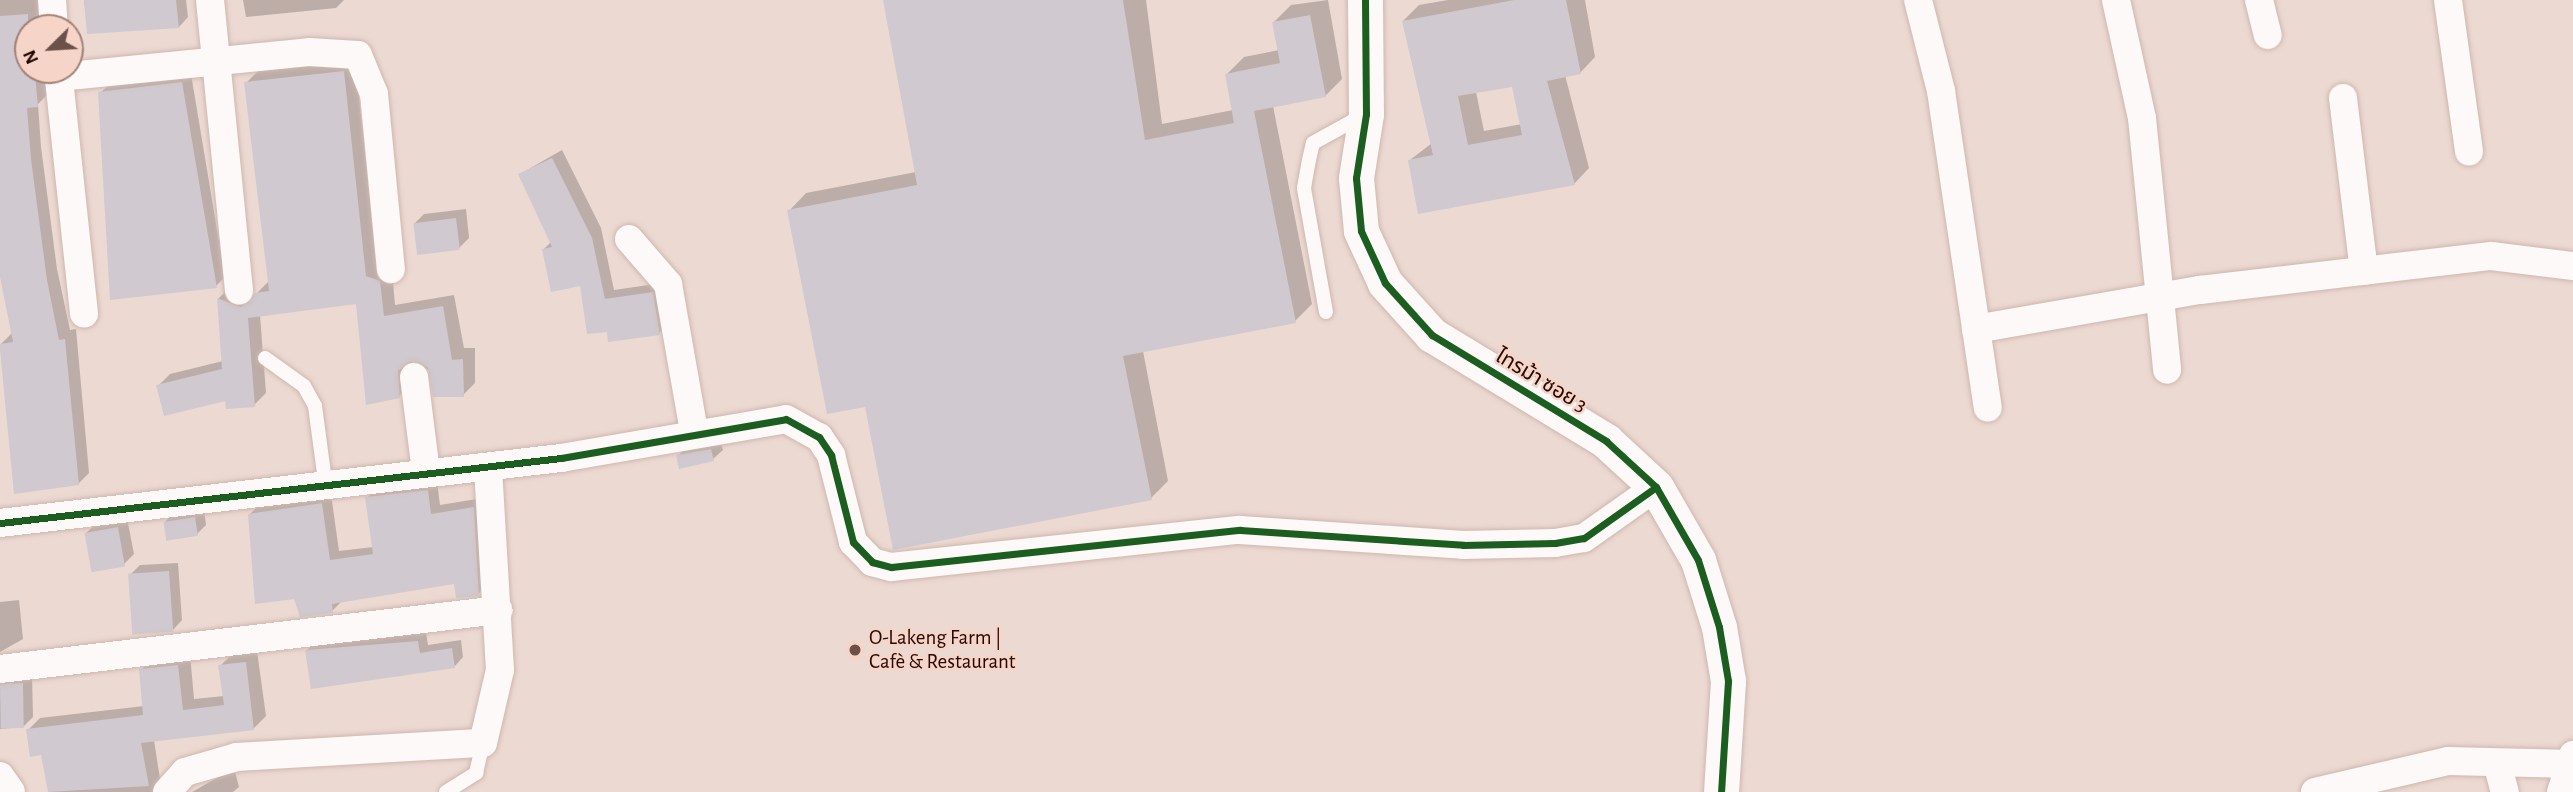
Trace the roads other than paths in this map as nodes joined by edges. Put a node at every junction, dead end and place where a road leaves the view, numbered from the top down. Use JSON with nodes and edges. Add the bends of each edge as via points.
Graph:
{"nodes":[{"id":1,"x":210,"y":0,"type":"edge"},
{"id":2,"x":1365,"y":0,"type":"edge"},
{"id":3,"x":1918,"y":0,"type":"edge"},
{"id":4,"x":2116,"y":0,"type":"edge"},
{"id":5,"x":2259,"y":0,"type":"edge"},
{"id":6,"x":2448,"y":0,"type":"edge"},
{"id":7,"x":2268,"y":35,"type":"dead end"},
{"id":8,"x":214,"y":62,"type":"junction"},
{"id":9,"x":84,"y":71,"type":"edge"},
{"id":10,"x":60,"y":84,"type":"edge"},
{"id":11,"x":2343,"y":98,"type":"dead end"},
{"id":12,"x":1366,"y":114,"type":"junction"},
{"id":13,"x":2469,"y":152,"type":"dead end"},
{"id":14,"x":629,"y":239,"type":"dead end"},
{"id":15,"x":2573,"y":266,"type":"edge"},
{"id":16,"x":391,"y":269,"type":"dead end"},
{"id":17,"x":2364,"y":271,"type":"junction"},
{"id":18,"x":239,"y":291,"type":"dead end"},
{"id":19,"x":2159,"y":297,"type":"junction"},
{"id":20,"x":1326,"y":312,"type":"dead end"},
{"id":21,"x":83,"y":314,"type":"dead end"},
{"id":22,"x":1976,"y":328,"type":"junction"},
{"id":23,"x":265,"y":358,"type":"dead end"},
{"id":24,"x":2166,"y":370,"type":"dead end"},
{"id":25,"x":414,"y":377,"type":"dead end"},
{"id":26,"x":1989,"y":408,"type":"dead end"},
{"id":27,"x":694,"y":432,"type":"junction"},
{"id":28,"x":494,"y":466,"type":"junction"},
{"id":29,"x":425,"y":472,"type":"junction"},
{"id":30,"x":325,"y":481,"type":"junction"},
{"id":31,"x":1656,"y":487,"type":"junction"},
{"id":32,"x":0,"y":523,"type":"edge"},
{"id":33,"x":499,"y":611,"type":"junction"},
{"id":34,"x":0,"y":669,"type":"edge"},
{"id":35,"x":483,"y":743,"type":"junction"},
{"id":36,"x":2571,"y":761,"type":"edge"},
{"id":37,"x":2497,"y":763,"type":"junction"},
{"id":38,"x":0,"y":776,"type":"edge"},
{"id":39,"x":11,"y":792,"type":"edge"},
{"id":40,"x":167,"y":792,"type":"edge"},
{"id":41,"x":446,"y":792,"type":"edge"},
{"id":42,"x":1721,"y":792,"type":"edge"},
{"id":43,"x":2315,"y":792,"type":"edge"},
{"id":44,"x":2505,"y":792,"type":"edge"},
{"id":45,"x":2561,"y":792,"type":"edge"}],
"edges":[{"from":1,"to":8,"type":"street"},
{"from":2,"to":12,"type":"street","name":"ไทรม้า ซอย 3"},
{"from":3,"to":22,"type":"street","via":[[1941,91]]},
{"from":4,"to":19,"type":"street","via":[[2142,118]]},
{"from":5,"to":7,"type":"street"},
{"from":6,"to":13,"type":"street"},
{"from":8,"to":9,"type":"street"},
{"from":8,"to":16,"type":"street","via":[[309,52],[358,55],[374,94]]},
{"from":8,"to":18,"type":"street"},
{"from":10,"to":21,"type":"street"},
{"from":11,"to":17,"type":"street"},
{"from":12,"to":20,"type":"lane","via":[[1314,143],[1309,160],[1304,188]]},
{"from":12,"to":31,"type":"street","name":"ไทรม้า ซอย 3","via":[[1356,178],[1361,231],[1385,283],[1432,335],[1606,441]]},
{"from":14,"to":27,"type":"street","via":[[668,284]]},
{"from":15,"to":17,"type":"street","via":[[2491,256]]},
{"from":17,"to":19,"type":"street"},
{"from":19,"to":22,"type":"street"},
{"from":19,"to":24,"type":"street"},
{"from":22,"to":26,"type":"street"},
{"from":23,"to":30,"type":"lane","via":[[304,386],[315,406]]},
{"from":25,"to":29,"type":"street"},
{"from":27,"to":28,"type":"street"},
{"from":27,"to":31,"type":"street","via":[[764,419],[799,423],[831,455],[853,542],[873,562],[891,567],[1240,530],[1463,545],[1555,543],[1584,538]]},
{"from":28,"to":29,"type":"street"},
{"from":28,"to":33,"type":"street"},
{"from":29,"to":30,"type":"street"},
{"from":30,"to":32,"type":"street"},
{"from":31,"to":42,"type":"street","name":"ไทรม้า ซอย 3","via":[[1698,560],[1719,628],[1728,681]]},
{"from":33,"to":34,"type":"street"},
{"from":33,"to":35,"type":"street","via":[[499,670]]},
{"from":35,"to":40,"type":"street","via":[[237,757],[185,772]]},
{"from":35,"to":41,"type":"lane","via":[[475,773]]},
{"from":36,"to":37,"type":"street"},
{"from":36,"to":45,"type":"street"},
{"from":37,"to":43,"type":"street","via":[[2448,761]]},
{"from":37,"to":44,"type":"street"},
{"from":38,"to":39,"type":"street"}]}
